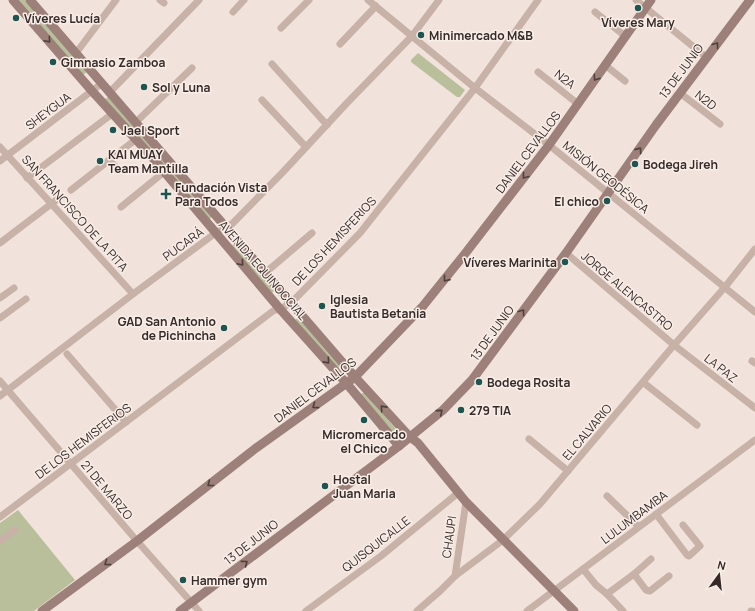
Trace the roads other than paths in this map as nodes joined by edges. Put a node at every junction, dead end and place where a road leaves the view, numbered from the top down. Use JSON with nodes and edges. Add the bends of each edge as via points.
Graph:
{"nodes":[{"id":1,"x":13,"y":0,"type":"edge"},
{"id":2,"x":30,"y":0,"type":"edge"},
{"id":3,"x":116,"y":0,"type":"edge"},
{"id":4,"x":199,"y":0,"type":"edge"},
{"id":5,"x":244,"y":0,"type":"edge"},
{"id":6,"x":308,"y":0,"type":"edge"},
{"id":7,"x":368,"y":0,"type":"edge"},
{"id":8,"x":439,"y":0,"type":"edge"},
{"id":9,"x":538,"y":0,"type":"edge"},
{"id":10,"x":636,"y":0,"type":"edge"},
{"id":11,"x":750,"y":0,"type":"edge"},
{"id":12,"x":648,"y":4,"type":"edge"},
{"id":13,"x":376,"y":6,"type":"junction"},
{"id":14,"x":233,"y":12,"type":"dead end"},
{"id":15,"x":595,"y":12,"type":"dead end"},
{"id":16,"x":282,"y":28,"type":"dead end"},
{"id":17,"x":412,"y":36,"type":"junction"},
{"id":18,"x":625,"y":36,"type":"junction"},
{"id":19,"x":340,"y":44,"type":"dead end"},
{"id":20,"x":76,"y":53,"type":"junction"},
{"id":21,"x":706,"y":57,"type":"junction"},
{"id":22,"x":272,"y":64,"type":"dead end"},
{"id":23,"x":605,"y":65,"type":"junction"},
{"id":24,"x":192,"y":68,"type":"dead end"},
{"id":25,"x":538,"y":72,"type":"dead end"},
{"id":26,"x":625,"y":81,"type":"dead end"},
{"id":27,"x":101,"y":84,"type":"junction"},
{"id":28,"x":475,"y":88,"type":"junction"},
{"id":29,"x":92,"y":91,"type":"junction"},
{"id":30,"x":109,"y":93,"type":"junction"},
{"id":31,"x":680,"y":93,"type":"junction"},
{"id":32,"x":262,"y":100,"type":"dead end"},
{"id":33,"x":578,"y":104,"type":"junction"},
{"id":34,"x":112,"y":114,"type":"junction"},
{"id":35,"x":135,"y":123,"type":"junction"},
{"id":36,"x":720,"y":124,"type":"dead end"},
{"id":37,"x":328,"y":125,"type":"junction"},
{"id":38,"x":135,"y":140,"type":"junction"},
{"id":39,"x":549,"y":145,"type":"junction"},
{"id":40,"x":0,"y":147,"type":"edge"},
{"id":41,"x":306,"y":147,"type":"junction"},
{"id":42,"x":7,"y":156,"type":"junction"},
{"id":43,"x":109,"y":160,"type":"junction"},
{"id":44,"x":0,"y":161,"type":"edge"},
{"id":45,"x":115,"y":166,"type":"dead end"},
{"id":46,"x":164,"y":172,"type":"junction"},
{"id":47,"x":27,"y":178,"type":"junction"},
{"id":48,"x":71,"y":190,"type":"dead end"},
{"id":49,"x":608,"y":193,"type":"junction"},
{"id":50,"x":59,"y":198,"type":"dead end"},
{"id":51,"x":52,"y":204,"type":"junction"},
{"id":52,"x":121,"y":207,"type":"dead end"},
{"id":53,"x":225,"y":226,"type":"junction"},
{"id":54,"x":312,"y":233,"type":"dead end"},
{"id":55,"x":216,"y":234,"type":"junction"},
{"id":56,"x":0,"y":243,"type":"edge"},
{"id":57,"x":755,"y":249,"type":"edge"},
{"id":58,"x":566,"y":253,"type":"junction"},
{"id":59,"x":265,"y":273,"type":"junction"},
{"id":60,"x":725,"y":287,"type":"junction"},
{"id":61,"x":14,"y":288,"type":"dead end"},
{"id":62,"x":133,"y":294,"type":"junction"},
{"id":63,"x":0,"y":298,"type":"edge"},
{"id":64,"x":26,"y":299,"type":"dead end"},
{"id":65,"x":291,"y":303,"type":"junction"},
{"id":66,"x":280,"y":309,"type":"junction"},
{"id":67,"x":755,"y":312,"type":"edge"},
{"id":68,"x":0,"y":318,"type":"edge"},
{"id":69,"x":674,"y":345,"type":"junction"},
{"id":70,"x":67,"y":354,"type":"dead end"},
{"id":71,"x":356,"y":377,"type":"junction"},
{"id":72,"x":0,"y":381,"type":"edge"},
{"id":73,"x":644,"y":383,"type":"junction"},
{"id":74,"x":346,"y":384,"type":"junction"},
{"id":75,"x":8,"y":390,"type":"junction"},
{"id":76,"x":0,"y":396,"type":"edge"},
{"id":77,"x":755,"y":408,"type":"edge"},
{"id":78,"x":126,"y":422,"type":"junction"},
{"id":79,"x":696,"y":425,"type":"dead end"},
{"id":80,"x":410,"y":436,"type":"junction"},
{"id":81,"x":529,"y":439,"type":"dead end"},
{"id":82,"x":755,"y":440,"type":"edge"},
{"id":83,"x":399,"y":446,"type":"junction"},
{"id":84,"x":72,"y":464,"type":"junction"},
{"id":85,"x":568,"y":471,"type":"junction"},
{"id":86,"x":458,"y":492,"type":"junction"},
{"id":87,"x":607,"y":496,"type":"dead end"},
{"id":88,"x":466,"y":502,"type":"junction"},
{"id":89,"x":656,"y":514,"type":"junction"},
{"id":90,"x":0,"y":517,"type":"edge"},
{"id":91,"x":683,"y":525,"type":"dead end"},
{"id":92,"x":638,"y":526,"type":"junction"},
{"id":93,"x":15,"y":530,"type":"dead end"},
{"id":94,"x":503,"y":540,"type":"junction"},
{"id":95,"x":0,"y":541,"type":"edge"},
{"id":96,"x":137,"y":541,"type":"junction"},
{"id":97,"x":651,"y":559,"type":"dead end"},
{"id":98,"x":583,"y":569,"type":"junction"},
{"id":99,"x":634,"y":574,"type":"junction"},
{"id":100,"x":455,"y":576,"type":"junction"},
{"id":101,"x":669,"y":576,"type":"dead end"},
{"id":102,"x":555,"y":591,"type":"junction"},
{"id":103,"x":607,"y":594,"type":"junction"},
{"id":104,"x":192,"y":602,"type":"junction"},
{"id":105,"x":42,"y":611,"type":"edge"},
{"id":106,"x":180,"y":611,"type":"edge"},
{"id":107,"x":200,"y":611,"type":"edge"},
{"id":108,"x":306,"y":611,"type":"edge"},
{"id":109,"x":417,"y":611,"type":"edge"},
{"id":110,"x":527,"y":611,"type":"edge"},
{"id":111,"x":574,"y":611,"type":"edge"},
{"id":112,"x":623,"y":611,"type":"edge"}],
"edges":[{"from":1,"to":29,"type":"main road","name":"AVENIDA EQUINOCCIAL","one_way":true},
{"from":2,"to":20,"type":"main road","name":"AVENIDA EQUINOCCIAL"},
{"from":3,"to":20,"type":"street"},
{"from":4,"to":30,"type":"street"},
{"from":5,"to":14,"type":"street"},
{"from":6,"to":16,"type":"street"},
{"from":7,"to":13,"type":"street","name":"MISIÓN GEODÉSICA"},
{"from":8,"to":17,"type":"street","name":"PUCARÁ"},
{"from":9,"to":28,"type":"street","name":"DE LOS HEMISFERIOS"},
{"from":10,"to":12,"type":"street"},
{"from":21,"to":11,"type":"main road","name":"13 DE JUNIO","one_way":true},
{"from":12,"to":18,"type":"main road","name":"DANIEL CEVALLOS"},
{"from":12,"to":21,"type":"street"},
{"from":13,"to":17,"type":"street","name":"MISIÓN GEODÉSICA"},
{"from":13,"to":19,"type":"street"},
{"from":15,"to":18,"type":"street"},
{"from":17,"to":28,"type":"street","name":"MISIÓN GEODÉSICA"},
{"from":17,"to":37,"type":"street","name":"PUCARÁ"},
{"from":18,"to":23,"type":"main road","name":"DANIEL CEVALLOS"},
{"from":20,"to":27,"type":"main road","name":"AVENIDA EQUINOCCIAL"},
{"from":21,"to":31,"type":"main road","name":"13 DE JUNIO"},
{"from":22,"to":37,"type":"street"},
{"from":23,"to":26,"type":"street"},
{"from":23,"to":33,"type":"main road","name":"DANIEL CEVALLOS","one_way":true},
{"from":24,"to":35,"type":"street"},
{"from":25,"to":33,"type":"street","name":"N2A"},
{"from":27,"to":29,"type":"street","name":"SHEYGUA"},
{"from":27,"to":30,"type":"main road","name":"AVENIDA EQUINOCCIAL"},
{"from":28,"to":39,"type":"street","name":"MISIÓN GEODÉSICA"},
{"from":28,"to":65,"type":"street","name":"DE LOS HEMISFERIOS","via":[[360,233]]},
{"from":29,"to":34,"type":"main road","name":"AVENIDA EQUINOCCIAL"},
{"from":29,"to":42,"type":"street","name":"SHEYGUA"},
{"from":30,"to":35,"type":"main road","name":"AVENIDA EQUINOCCIAL"},
{"from":31,"to":36,"type":"street","name":"N2D"},
{"from":49,"to":31,"type":"main road","name":"13 DE JUNIO","one_way":true},
{"from":32,"to":41,"type":"street"},
{"from":33,"to":39,"type":"main road","name":"DANIEL CEVALLOS"},
{"from":34,"to":38,"type":"main road","name":"AVENIDA EQUINOCCIAL"},
{"from":34,"to":47,"type":"street"},
{"from":35,"to":53,"type":"main road","name":"AVENIDA EQUINOCCIAL"},
{"from":37,"to":41,"type":"street","name":"PUCARÁ"},
{"from":38,"to":43,"type":"street"},
{"from":38,"to":46,"type":"main road","name":"AVENIDA EQUINOCCIAL"},
{"from":39,"to":49,"type":"street","name":"MISIÓN GEODÉSICA"},
{"from":39,"to":71,"type":"main road","name":"DANIEL CEVALLOS","one_way":true,"via":[[423,306]]},
{"from":40,"to":42,"type":"street","name":"SAN FRANCISCO DE LA PITA"},
{"from":41,"to":53,"type":"street","name":"PUCARÁ","via":[[232,224]]},
{"from":42,"to":44,"type":"street","name":"SHEYGUA"},
{"from":42,"to":47,"type":"street","name":"SAN FRANCISCO DE LA PITA"},
{"from":43,"to":45,"type":"street"},
{"from":43,"to":48,"type":"street"},
{"from":46,"to":52,"type":"street"},
{"from":46,"to":55,"type":"main road","name":"AVENIDA EQUINOCCIAL"},
{"from":47,"to":51,"type":"street","name":"SAN FRANCISCO DE LA PITA"},
{"from":49,"to":58,"type":"main road","name":"13 DE JUNIO"},
{"from":49,"to":60,"type":"street","name":"MISIÓN GEODÉSICA"},
{"from":50,"to":51,"type":"street"},
{"from":51,"to":56,"type":"street"},
{"from":51,"to":62,"type":"street","name":"SAN FRANCISCO DE LA PITA"},
{"from":53,"to":55,"type":"street","name":"PUCARÁ"},
{"from":53,"to":59,"type":"main road","name":"AVENIDA EQUINOCCIAL"},
{"from":54,"to":59,"type":"street"},
{"from":55,"to":62,"type":"street","name":"PUCARÁ"},
{"from":55,"to":66,"type":"main road","name":"AVENIDA EQUINOCCIAL","one_way":true},
{"from":57,"to":60,"type":"street","name":"EL CALVARIO"},
{"from":58,"to":69,"type":"street","name":"JORGE ALENCASTRO"},
{"from":80,"to":58,"type":"main road","name":"13 DE JUNIO","one_way":true,"via":[[443,410],[472,380]]},
{"from":59,"to":65,"type":"main road","name":"AVENIDA EQUINOCCIAL"},
{"from":60,"to":67,"type":"street","name":"MISIÓN GEODÉSICA"},
{"from":60,"to":69,"type":"street","name":"EL CALVARIO"},
{"from":61,"to":63,"type":"street"},
{"from":62,"to":75,"type":"street","name":"PUCARÁ"},
{"from":64,"to":68,"type":"street"},
{"from":65,"to":66,"type":"street","name":"DE LOS HEMISFERIOS"},
{"from":65,"to":71,"type":"main road","name":"AVENIDA EQUINOCCIAL"},
{"from":66,"to":74,"type":"main road","name":"AVENIDA EQUINOCCIAL","one_way":true},
{"from":66,"to":78,"type":"street","name":"DE LOS HEMISFERIOS","via":[[273,311]]},
{"from":69,"to":73,"type":"street","name":"EL CALVARIO"},
{"from":69,"to":77,"type":"street","name":"LA PAZ"},
{"from":70,"to":78,"type":"street"},
{"from":71,"to":74,"type":"main road","name":"DANIEL CEVALLOS"},
{"from":80,"to":71,"type":"main road","name":"AVENIDA EQUINOCCIAL","one_way":true},
{"from":72,"to":75,"type":"street","name":"21 DE MARZO"},
{"from":73,"to":79,"type":"street"},
{"from":73,"to":85,"type":"street","name":"EL CALVARIO"},
{"from":74,"to":83,"type":"main road","name":"AVENIDA EQUINOCCIAL"},
{"from":74,"to":96,"type":"main road","name":"DANIEL CEVALLOS","one_way":true,"via":[[256,448]]},
{"from":75,"to":76,"type":"street","name":"PUCARÁ"},
{"from":75,"to":84,"type":"street","name":"21 DE MARZO"},
{"from":78,"to":84,"type":"street","name":"DE LOS HEMISFERIOS"},
{"from":80,"to":83,"type":"main road","name":"13 DE JUNIO"},
{"from":80,"to":86,"type":"main road","name":"AVENIDA EQUINOCCIAL"},
{"from":81,"to":85,"type":"street"},
{"from":82,"to":89,"type":"street","name":"LULUMBAMBA"},
{"from":104,"to":83,"type":"main road","name":"13 DE JUNIO","one_way":true},
{"from":84,"to":90,"type":"street","name":"DE LOS HEMISFERIOS"},
{"from":84,"to":96,"type":"street","name":"21 DE MARZO"},
{"from":85,"to":94,"type":"street","name":"EL CALVARIO","via":[[540,504]]},
{"from":86,"to":88,"type":"main road","name":"AVENIDA EQUINOCCIAL"},
{"from":86,"to":108,"type":"street","name":"QUISQUICALLE","via":[[381,556]]},
{"from":87,"to":92,"type":"street"},
{"from":88,"to":94,"type":"main road","name":"AVENIDA EQUINOCCIAL"},
{"from":88,"to":100,"type":"street","name":"CHAUPI"},
{"from":89,"to":91,"type":"street","via":[[689,556],[700,546]]},
{"from":89,"to":92,"type":"street","name":"LULUMBAMBA"},
{"from":92,"to":98,"type":"street","name":"LULUMBAMBA"},
{"from":93,"to":95,"type":"street"},
{"from":94,"to":100,"type":"street","name":"EL CALVARIO"},
{"from":94,"to":102,"type":"main road","name":"AVENIDA EQUINOCCIAL"},
{"from":96,"to":104,"type":"street","name":"21 DE MARZO"},
{"from":96,"to":105,"type":"main road","name":"DANIEL CEVALLOS","one_way":true},
{"from":97,"to":99,"type":"street"},
{"from":98,"to":102,"type":"street","name":"LULUMBAMBA"},
{"from":98,"to":103,"type":"street"},
{"from":99,"to":101,"type":"street","via":[[646,590],[650,591]]},
{"from":99,"to":103,"type":"street"},
{"from":100,"to":109,"type":"street","name":"EL CALVARIO"},
{"from":102,"to":110,"type":"street","name":"LULUMBAMBA"},
{"from":102,"to":111,"type":"main road","name":"AVENIDA EQUINOCCIAL"},
{"from":103,"to":112,"type":"street"},
{"from":104,"to":106,"type":"main road","name":"13 DE JUNIO"},
{"from":104,"to":107,"type":"street","name":"21 DE MARZO"}]}
